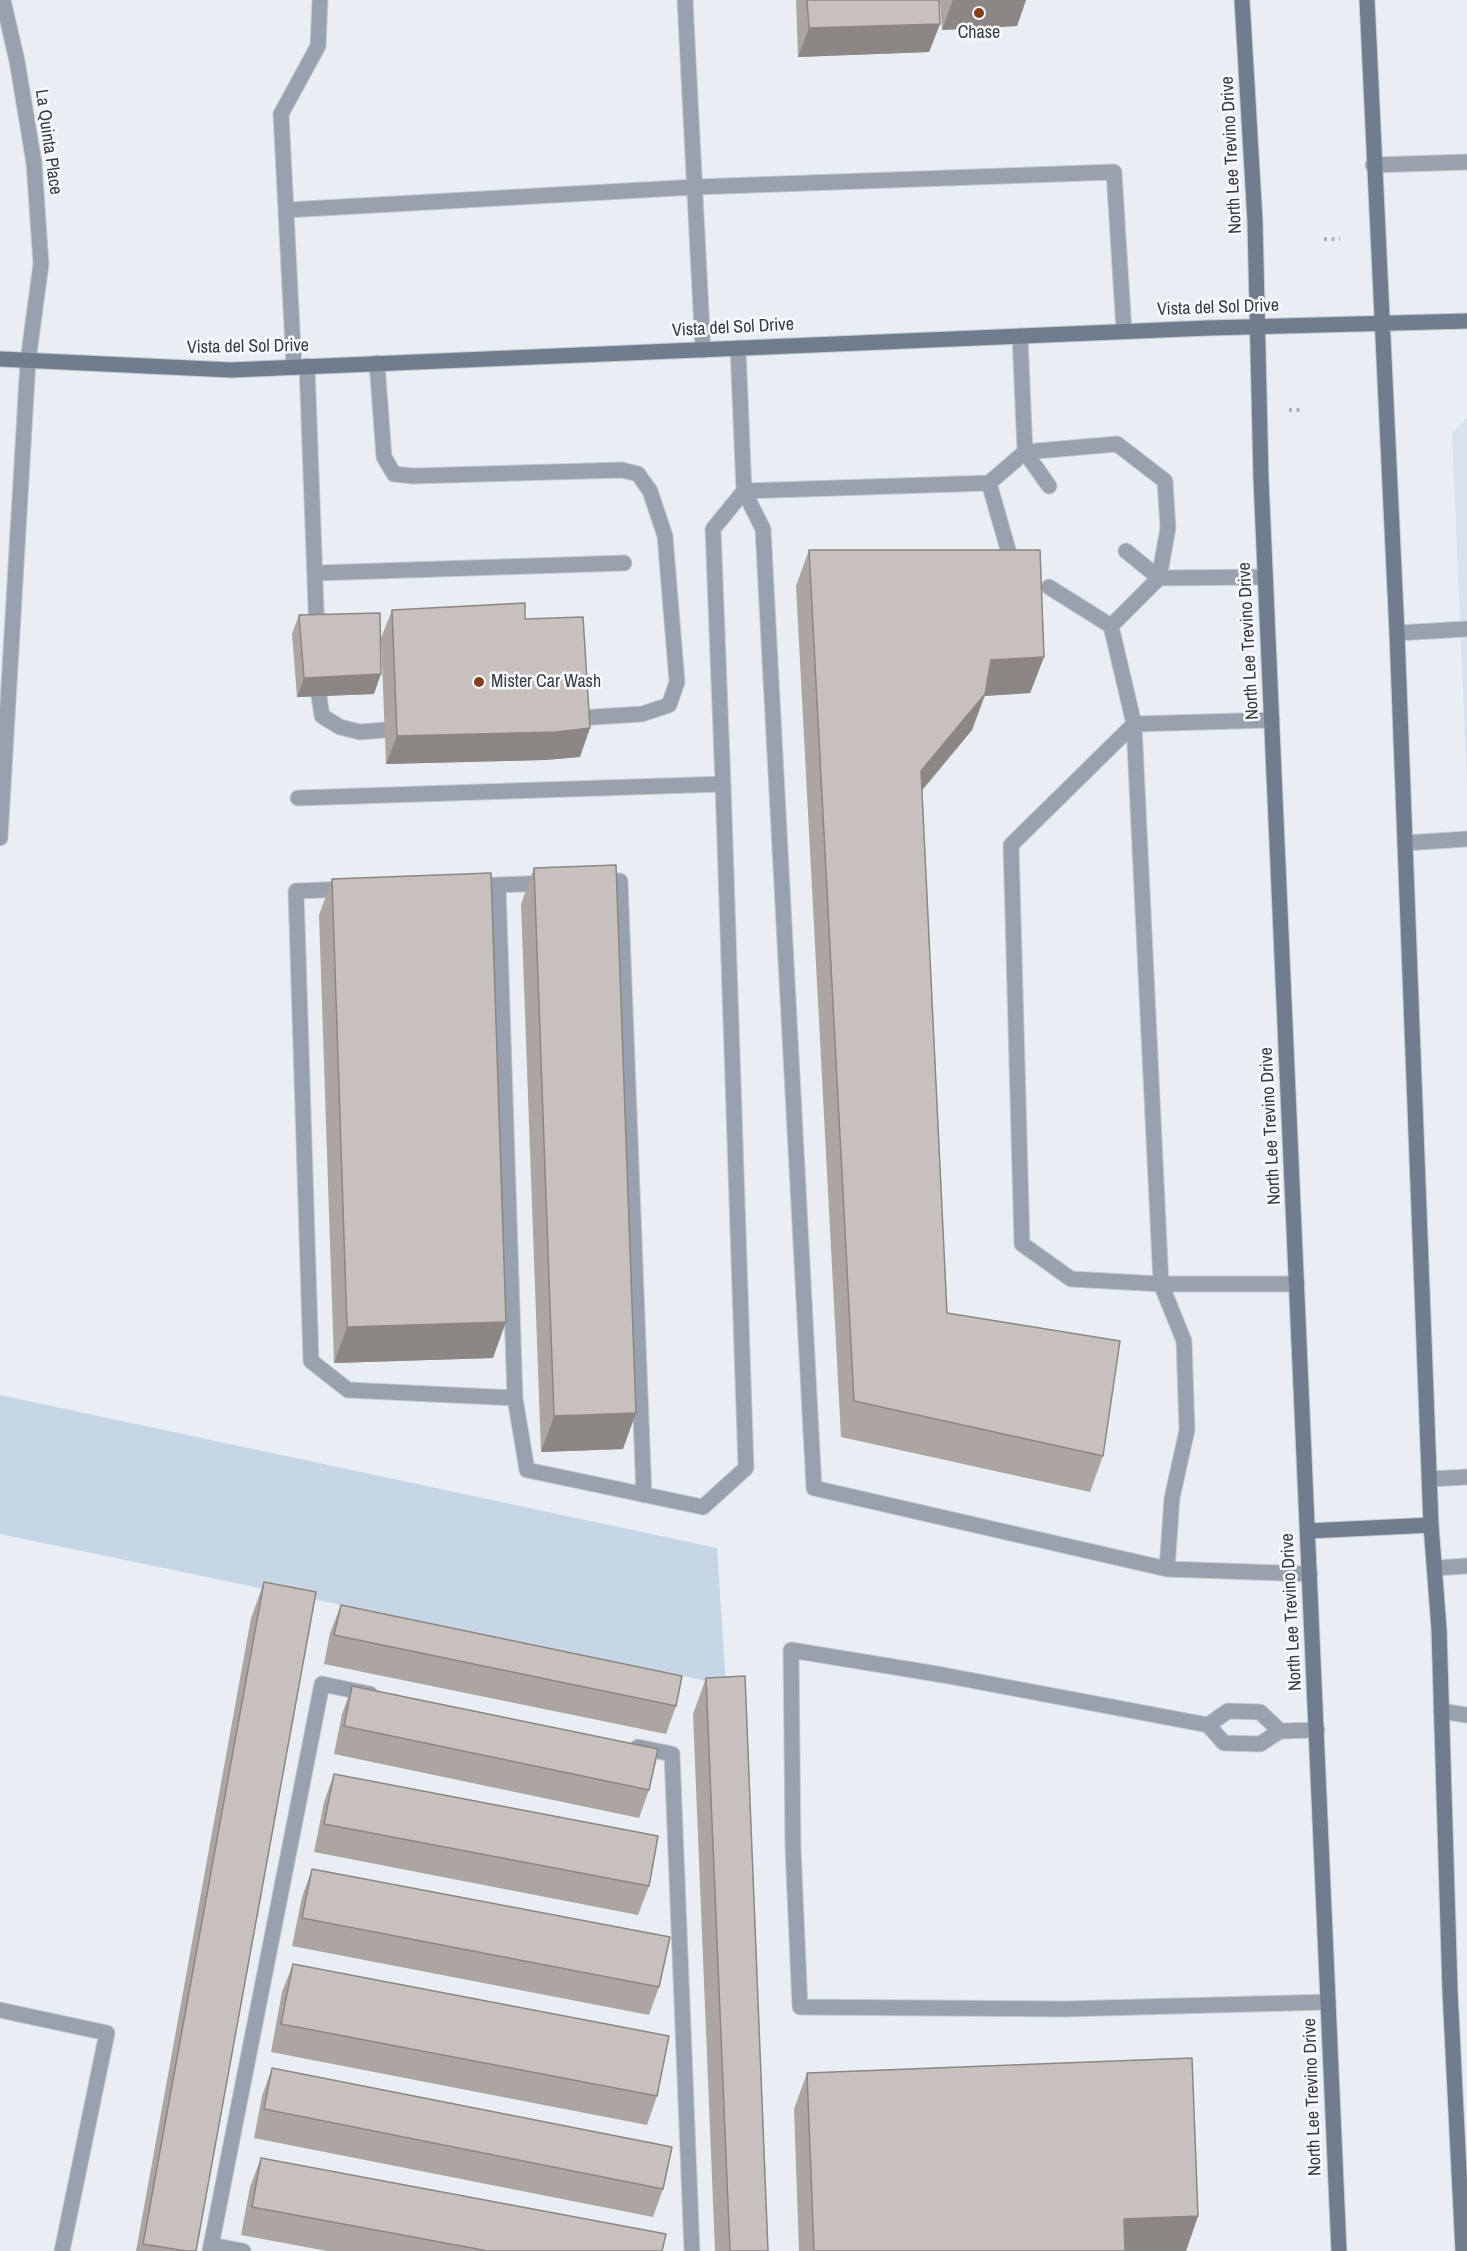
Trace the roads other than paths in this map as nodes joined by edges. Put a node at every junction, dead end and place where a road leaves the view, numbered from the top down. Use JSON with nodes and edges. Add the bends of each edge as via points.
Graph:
{"nodes":[{"id":1,"x":3,"y":0,"type":"edge"},
{"id":2,"x":320,"y":0,"type":"edge"},
{"id":3,"x":685,"y":0,"type":"edge"},
{"id":4,"x":1242,"y":0,"type":"edge"},
{"id":5,"x":1367,"y":0,"type":"edge"},
{"id":6,"x":1467,"y":162,"type":"edge"},
{"id":7,"x":1373,"y":165,"type":"junction"},
{"id":8,"x":696,"y":187,"type":"junction"},
{"id":9,"x":287,"y":210,"type":"junction"},
{"id":10,"x":1467,"y":321,"type":"edge"},
{"id":11,"x":1383,"y":324,"type":"junction"},
{"id":12,"x":1259,"y":326,"type":"junction"},
{"id":13,"x":1124,"y":331,"type":"junction"},
{"id":14,"x":1020,"y":336,"type":"junction"},
{"id":15,"x":738,"y":348,"type":"junction"},
{"id":16,"x":703,"y":350,"type":"junction"},
{"id":17,"x":0,"y":359,"type":"edge"},
{"id":18,"x":28,"y":361,"type":"junction"},
{"id":19,"x":377,"y":363,"type":"junction"},
{"id":20,"x":301,"y":366,"type":"junction"},
{"id":21,"x":1025,"y":452,"type":"junction"},
{"id":22,"x":989,"y":483,"type":"junction"},
{"id":23,"x":1049,"y":486,"type":"dead end"},
{"id":24,"x":744,"y":491,"type":"junction"},
{"id":25,"x":1126,"y":551,"type":"dead end"},
{"id":26,"x":1009,"y":553,"type":"edge"},
{"id":27,"x":624,"y":563,"type":"dead end"},
{"id":28,"x":316,"y":573,"type":"junction"},
{"id":29,"x":1265,"y":577,"type":"junction"},
{"id":30,"x":1159,"y":578,"type":"junction"},
{"id":31,"x":1048,"y":587,"type":"dead end"},
{"id":32,"x":1111,"y":626,"type":"junction"},
{"id":33,"x":1467,"y":628,"type":"edge"},
{"id":34,"x":1397,"y":633,"type":"junction"},
{"id":35,"x":317,"y":634,"type":"edge"},
{"id":36,"x":319,"y":696,"type":"edge"},
{"id":37,"x":578,"y":718,"type":"edge"},
{"id":38,"x":1272,"y":720,"type":"junction"},
{"id":39,"x":1134,"y":724,"type":"junction"},
{"id":40,"x":385,"y":730,"type":"dead end"},
{"id":41,"x":723,"y":784,"type":"junction"},
{"id":42,"x":297,"y":798,"type":"dead end"},
{"id":43,"x":0,"y":838,"type":"edge"},
{"id":44,"x":1467,"y":839,"type":"edge"},
{"id":45,"x":1405,"y":843,"type":"junction"},
{"id":46,"x":587,"y":882,"type":"edge"},
{"id":47,"x":565,"y":883,"type":"edge"},
{"id":48,"x":498,"y":885,"type":"junction"},
{"id":49,"x":450,"y":886,"type":"edge"},
{"id":50,"x":367,"y":889,"type":"edge"},
{"id":51,"x":1161,"y":1284,"type":"junction"},
{"id":52,"x":1297,"y":1284,"type":"junction"},
{"id":53,"x":515,"y":1398,"type":"junction"},
{"id":54,"x":1467,"y":1477,"type":"edge"},
{"id":55,"x":1430,"y":1479,"type":"junction"},
{"id":56,"x":644,"y":1495,"type":"junction"},
{"id":57,"x":1431,"y":1524,"type":"junction"},
{"id":58,"x":1308,"y":1531,"type":"junction"},
{"id":59,"x":1467,"y":1566,"type":"edge"},
{"id":60,"x":1435,"y":1568,"type":"junction"},
{"id":61,"x":1167,"y":1569,"type":"junction"},
{"id":62,"x":1310,"y":1574,"type":"junction"},
{"id":63,"x":380,"y":1696,"type":"edge"},
{"id":64,"x":1441,"y":1711,"type":"junction"},
{"id":65,"x":1467,"y":1715,"type":"edge"},
{"id":66,"x":1208,"y":1725,"type":"junction"},
{"id":67,"x":1317,"y":1730,"type":"junction"},
{"id":68,"x":1280,"y":1731,"type":"junction"},
{"id":69,"x":625,"y":1745,"type":"edge"},
{"id":70,"x":1328,"y":2002,"type":"junction"},
{"id":71,"x":0,"y":2010,"type":"edge"},
{"id":72,"x":211,"y":2248,"type":"edge"},
{"id":73,"x":62,"y":2251,"type":"edge"},
{"id":74,"x":243,"y":2251,"type":"edge"},
{"id":75,"x":692,"y":2251,"type":"edge"},
{"id":76,"x":1339,"y":2251,"type":"edge"},
{"id":77,"x":1463,"y":2251,"type":"edge"}],
"edges":[{"from":1,"to":18,"type":"street","name":"La Quinta Place","via":[[34,163],[41,264]]},
{"from":2,"to":9,"type":"street","via":[[318,46],[281,114]]},
{"from":3,"to":8,"type":"street"},
{"from":4,"to":12,"type":"main road","name":"North Lee Trevino Drive"},
{"from":5,"to":7,"type":"main road"},
{"from":6,"to":7,"type":"street"},
{"from":7,"to":11,"type":"main road"},
{"from":8,"to":9,"type":"street"},
{"from":8,"to":13,"type":"street","via":[[1114,172]]},
{"from":8,"to":16,"type":"street"},
{"from":9,"to":20,"type":"street"},
{"from":10,"to":11,"type":"main road","name":"Vista del Sol Drive"},
{"from":11,"to":12,"type":"main road","name":"Vista del Sol Drive"},
{"from":11,"to":34,"type":"main road"},
{"from":12,"to":13,"type":"main road","name":"Vista del Sol Drive"},
{"from":12,"to":29,"type":"main road","name":"North Lee Trevino Drive"},
{"from":13,"to":14,"type":"main road","name":"Vista del Sol Drive"},
{"from":14,"to":15,"type":"main road","name":"Vista del Sol Drive"},
{"from":14,"to":21,"type":"street"},
{"from":15,"to":16,"type":"main road","name":"Vista del Sol Drive"},
{"from":15,"to":24,"type":"street"},
{"from":16,"to":19,"type":"main road","name":"Vista del Sol Drive"},
{"from":17,"to":18,"type":"main road","name":"Vista del Sol Drive"},
{"from":18,"to":20,"type":"main road","name":"Vista del Sol Drive","via":[[231,370]]},
{"from":18,"to":43,"type":"street","name":"La Quinta Place"},
{"from":19,"to":20,"type":"main road","name":"Vista del Sol Drive"},
{"from":19,"to":37,"type":"street","via":[[384,457],[394,474],[622,470],[638,474],[650,491],[665,536],[677,682],[669,705],[642,714]]},
{"from":20,"to":28,"type":"street"},
{"from":21,"to":22,"type":"street"},
{"from":21,"to":23,"type":"street"},
{"from":21,"to":30,"type":"street","via":[[1117,444],[1165,481],[1168,528]]},
{"from":22,"to":24,"type":"street"},
{"from":22,"to":26,"type":"street"},
{"from":24,"to":41,"type":"street","via":[[713,529]]},
{"from":24,"to":61,"type":"street","via":[[763,529],[814,1488]]},
{"from":25,"to":30,"type":"street"},
{"from":27,"to":28,"type":"street"},
{"from":28,"to":35,"type":"street"},
{"from":29,"to":30,"type":"street"},
{"from":29,"to":38,"type":"main road","name":"North Lee Trevino Drive"},
{"from":30,"to":32,"type":"street"},
{"from":31,"to":32,"type":"street"},
{"from":32,"to":39,"type":"street"},
{"from":33,"to":34,"type":"street"},
{"from":34,"to":45,"type":"main road"},
{"from":36,"to":40,"type":"street","via":[[322,716],[340,727],[360,732]]},
{"from":38,"to":39,"type":"street"},
{"from":38,"to":52,"type":"main road","name":"North Lee Trevino Drive"},
{"from":39,"to":51,"type":"street"},
{"from":39,"to":51,"type":"street","via":[[1011,845],[1022,1244],[1071,1279]]},
{"from":41,"to":42,"type":"street"},
{"from":41,"to":56,"type":"street","via":[[746,1468],[703,1507]]},
{"from":44,"to":45,"type":"street"},
{"from":45,"to":55,"type":"main road"},
{"from":46,"to":56,"type":"street","via":[[620,881]]},
{"from":47,"to":48,"type":"street"},
{"from":48,"to":49,"type":"street"},
{"from":48,"to":53,"type":"street"},
{"from":50,"to":53,"type":"street","via":[[296,891],[311,1360],[348,1390]]},
{"from":51,"to":52,"type":"street"},
{"from":51,"to":61,"type":"street","via":[[1184,1341],[1187,1430],[1172,1498]]},
{"from":52,"to":58,"type":"main road","name":"North Lee Trevino Drive"},
{"from":53,"to":56,"type":"street","via":[[527,1470]]},
{"from":54,"to":55,"type":"street"},
{"from":55,"to":57,"type":"main road"},
{"from":57,"to":58,"type":"main road"},
{"from":57,"to":60,"type":"main road"},
{"from":58,"to":62,"type":"main road","name":"North Lee Trevino Drive"},
{"from":59,"to":60,"type":"street"},
{"from":60,"to":64,"type":"main road"},
{"from":61,"to":62,"type":"street"},
{"from":62,"to":67,"type":"main road","name":"North Lee Trevino Drive"},
{"from":63,"to":72,"type":"street","via":[[322,1684]]},
{"from":64,"to":65,"type":"street"},
{"from":64,"to":77,"type":"main road"},
{"from":66,"to":68,"type":"street","via":[[1224,1743],[1260,1744]]},
{"from":66,"to":68,"type":"street","via":[[1228,1711],[1260,1712]]},
{"from":66,"to":70,"type":"street","via":[[790,1650],[800,2007],[1064,2009]]},
{"from":67,"to":68,"type":"street"},
{"from":67,"to":70,"type":"main road","name":"North Lee Trevino Drive"},
{"from":69,"to":75,"type":"street","via":[[672,1754]]},
{"from":70,"to":76,"type":"main road","name":"North Lee Trevino Drive"},
{"from":71,"to":73,"type":"street","via":[[107,2033]]},
{"from":72,"to":74,"type":"street"}]}
